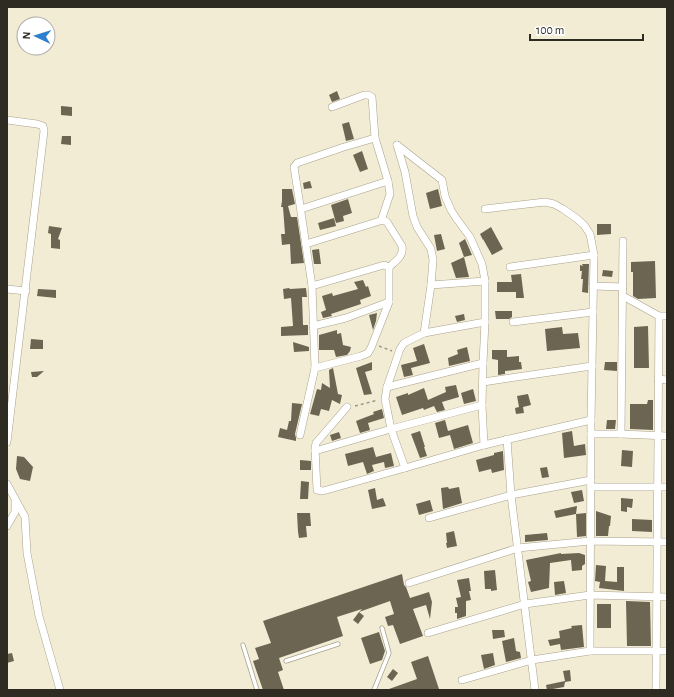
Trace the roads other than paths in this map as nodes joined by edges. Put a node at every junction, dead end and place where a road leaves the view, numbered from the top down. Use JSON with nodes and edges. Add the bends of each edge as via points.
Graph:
{"nodes":[{"id":1,"x":332,"y":107,"type":"dead end"},
{"id":2,"x":7,"y":120,"type":"edge"},
{"id":3,"x":375,"y":138,"type":"junction"},
{"id":4,"x":388,"y":181,"type":"junction"},
{"id":5,"x":301,"y":209,"type":"junction"},
{"id":6,"x":485,"y":209,"type":"dead end"},
{"id":7,"x":383,"y":220,"type":"junction"},
{"id":8,"x":623,"y":241,"type":"dead end"},
{"id":9,"x":306,"y":244,"type":"junction"},
{"id":10,"x":594,"y":255,"type":"junction"},
{"id":11,"x":389,"y":267,"type":"junction"},
{"id":12,"x":510,"y":267,"type":"dead end"},
{"id":13,"x":485,"y":281,"type":"junction"},
{"id":14,"x":431,"y":285,"type":"junction"},
{"id":15,"x":312,"y":286,"type":"junction"},
{"id":16,"x":593,"y":286,"type":"junction"},
{"id":17,"x":623,"y":287,"type":"junction"},
{"id":18,"x":7,"y":289,"type":"edge"},
{"id":19,"x":26,"y":291,"type":"junction"},
{"id":20,"x":623,"y":296,"type":"junction"},
{"id":21,"x":389,"y":302,"type":"junction"},
{"id":22,"x":593,"y":312,"type":"junction"},
{"id":23,"x":659,"y":316,"type":"junction"},
{"id":24,"x":667,"y":316,"type":"edge"},
{"id":25,"x":485,"y":322,"type":"junction"},
{"id":26,"x":513,"y":322,"type":"dead end"},
{"id":27,"x":314,"y":326,"type":"junction"},
{"id":28,"x":424,"y":333,"type":"junction"},
{"id":29,"x":483,"y":363,"type":"junction"},
{"id":30,"x":592,"y":366,"type":"junction"},
{"id":31,"x":315,"y":368,"type":"junction"},
{"id":32,"x":658,"y":379,"type":"junction"},
{"id":33,"x":667,"y":380,"type":"edge"},
{"id":34,"x":482,"y":382,"type":"junction"},
{"id":35,"x":386,"y":387,"type":"junction"},
{"id":36,"x":482,"y":405,"type":"junction"},
{"id":37,"x":347,"y":408,"type":"road end"},
{"id":38,"x":591,"y":420,"type":"junction"},
{"id":39,"x":391,"y":429,"type":"junction"},
{"id":40,"x":591,"y":434,"type":"junction"},
{"id":41,"x":621,"y":434,"type":"junction"},
{"id":42,"x":300,"y":435,"type":"dead end"},
{"id":43,"x":658,"y":436,"type":"junction"},
{"id":44,"x":667,"y":436,"type":"edge"},
{"id":45,"x":507,"y":439,"type":"junction"},
{"id":46,"x":7,"y":442,"type":"edge"},
{"id":47,"x":484,"y":445,"type":"junction"},
{"id":48,"x":315,"y":451,"type":"junction"},
{"id":49,"x":405,"y":468,"type":"junction"},
{"id":50,"x":7,"y":484,"type":"edge"},
{"id":51,"x":591,"y":484,"type":"junction"},
{"id":52,"x":657,"y":487,"type":"junction"},
{"id":53,"x":667,"y":487,"type":"edge"},
{"id":54,"x":511,"y":495,"type":"junction"},
{"id":55,"x":15,"y":500,"type":"junction"},
{"id":56,"x":429,"y":518,"type":"dead end"},
{"id":57,"x":7,"y":526,"type":"edge"},
{"id":58,"x":590,"y":541,"type":"junction"},
{"id":59,"x":657,"y":542,"type":"junction"},
{"id":60,"x":667,"y":542,"type":"edge"},
{"id":61,"x":518,"y":548,"type":"junction"},
{"id":62,"x":409,"y":583,"type":"dead end"},
{"id":63,"x":590,"y":595,"type":"junction"},
{"id":64,"x":656,"y":597,"type":"junction"},
{"id":65,"x":667,"y":597,"type":"edge"},
{"id":66,"x":525,"y":604,"type":"junction"},
{"id":67,"x":382,"y":628,"type":"dead end"},
{"id":68,"x":428,"y":633,"type":"dead end"},
{"id":69,"x":338,"y":644,"type":"dead end"},
{"id":70,"x":243,"y":645,"type":"dead end"},
{"id":71,"x":656,"y":651,"type":"junction"},
{"id":72,"x":667,"y":651,"type":"edge"},
{"id":73,"x":590,"y":652,"type":"junction"},
{"id":74,"x":532,"y":660,"type":"junction"},
{"id":75,"x":286,"y":662,"type":"dead end"},
{"id":76,"x":462,"y":680,"type":"dead end"},
{"id":77,"x":60,"y":690,"type":"edge"},
{"id":78,"x":257,"y":690,"type":"edge"},
{"id":79,"x":374,"y":690,"type":"edge"},
{"id":80,"x":536,"y":690,"type":"edge"},
{"id":81,"x":656,"y":690,"type":"edge"}],
"edges":[{"from":1,"to":3,"type":"street","via":[[364,95],[372,97]]},
{"from":2,"to":19,"type":"street","via":[[37,124],[43,126],[44,132]]},
{"from":3,"to":4,"type":"street"},
{"from":3,"to":5,"type":"street","via":[[297,162],[294,172]]},
{"from":4,"to":5,"type":"street"},
{"from":4,"to":7,"type":"street","via":[[390,194]]},
{"from":5,"to":9,"type":"street"},
{"from":6,"to":10,"type":"street","via":[[545,202],[554,204],[584,225],[590,234]]},
{"from":7,"to":9,"type":"street"},
{"from":7,"to":11,"type":"street","via":[[387,222],[403,251],[400,258]]},
{"from":8,"to":17,"type":"street"},
{"from":9,"to":15,"type":"street"},
{"from":10,"to":12,"type":"street"},
{"from":10,"to":16,"type":"street"},
{"from":11,"to":15,"type":"street","via":[[384,265]]},
{"from":11,"to":21,"type":"street"},
{"from":13,"to":14,"type":"street"},
{"from":13,"to":14,"type":"street","via":[[482,264],[470,237],[451,210],[442,180],[397,145],[413,216],[433,260]]},
{"from":13,"to":25,"type":"street"},
{"from":14,"to":28,"type":"street"},
{"from":15,"to":27,"type":"street"},
{"from":16,"to":17,"type":"street"},
{"from":16,"to":22,"type":"street"},
{"from":17,"to":20,"type":"street"},
{"from":18,"to":19,"type":"street"},
{"from":19,"to":46,"type":"street"},
{"from":20,"to":23,"type":"street"},
{"from":20,"to":41,"type":"street"},
{"from":21,"to":27,"type":"street","via":[[346,318]]},
{"from":21,"to":31,"type":"street","via":[[368,353]]},
{"from":22,"to":26,"type":"street"},
{"from":22,"to":30,"type":"street"},
{"from":23,"to":24,"type":"street"},
{"from":23,"to":32,"type":"street"},
{"from":25,"to":28,"type":"street"},
{"from":25,"to":29,"type":"street"},
{"from":27,"to":31,"type":"street"},
{"from":28,"to":35,"type":"street","via":[[404,343]]},
{"from":29,"to":34,"type":"street"},
{"from":29,"to":35,"type":"street"},
{"from":30,"to":34,"type":"street"},
{"from":30,"to":38,"type":"street"},
{"from":31,"to":42,"type":"street"},
{"from":32,"to":33,"type":"street"},
{"from":32,"to":43,"type":"street"},
{"from":34,"to":36,"type":"street"},
{"from":35,"to":39,"type":"street","via":[[385,399]]},
{"from":36,"to":39,"type":"street"},
{"from":36,"to":47,"type":"street"},
{"from":37,"to":48,"type":"street","via":[[316,443]]},
{"from":38,"to":40,"type":"street"},
{"from":38,"to":45,"type":"street"},
{"from":39,"to":48,"type":"street"},
{"from":39,"to":49,"type":"street"},
{"from":40,"to":41,"type":"street"},
{"from":40,"to":51,"type":"street"},
{"from":41,"to":43,"type":"street"},
{"from":43,"to":44,"type":"street"},
{"from":43,"to":52,"type":"street"},
{"from":45,"to":47,"type":"street"},
{"from":45,"to":54,"type":"street"},
{"from":47,"to":49,"type":"street"},
{"from":48,"to":49,"type":"street","via":[[317,490],[320,491]]},
{"from":50,"to":55,"type":"street"},
{"from":51,"to":52,"type":"street"},
{"from":51,"to":54,"type":"street"},
{"from":51,"to":58,"type":"street"},
{"from":52,"to":53,"type":"street"},
{"from":52,"to":59,"type":"street"},
{"from":54,"to":56,"type":"street"},
{"from":54,"to":61,"type":"street"},
{"from":55,"to":57,"type":"street","via":[[16,512]]},
{"from":55,"to":77,"type":"street","via":[[25,517],[27,552],[39,616]]},
{"from":58,"to":59,"type":"street"},
{"from":58,"to":61,"type":"street"},
{"from":58,"to":63,"type":"street"},
{"from":59,"to":60,"type":"street"},
{"from":59,"to":64,"type":"street"},
{"from":61,"to":62,"type":"street"},
{"from":61,"to":66,"type":"street"},
{"from":63,"to":64,"type":"street"},
{"from":63,"to":66,"type":"street"},
{"from":63,"to":73,"type":"street"},
{"from":64,"to":65,"type":"street"},
{"from":64,"to":71,"type":"street"},
{"from":66,"to":68,"type":"street"},
{"from":66,"to":74,"type":"street"},
{"from":67,"to":79,"type":"lane","via":[[390,653]]},
{"from":69,"to":75,"type":"lane"},
{"from":70,"to":78,"type":"lane"},
{"from":71,"to":72,"type":"street"},
{"from":71,"to":73,"type":"street"},
{"from":71,"to":81,"type":"street"},
{"from":73,"to":74,"type":"street"},
{"from":74,"to":76,"type":"street"},
{"from":74,"to":80,"type":"street"}]}
